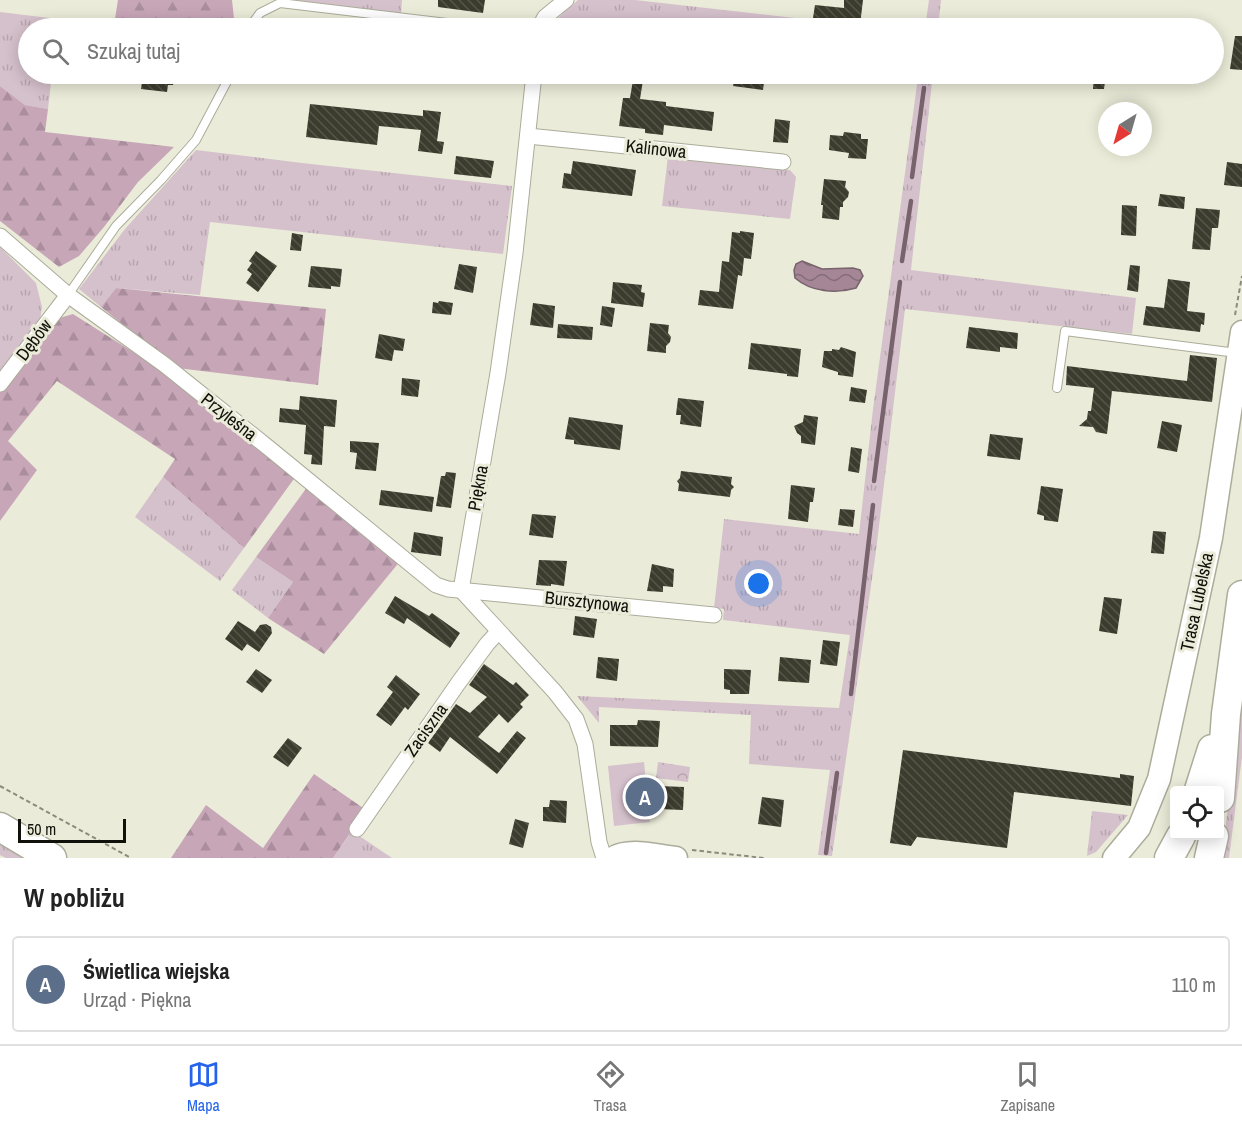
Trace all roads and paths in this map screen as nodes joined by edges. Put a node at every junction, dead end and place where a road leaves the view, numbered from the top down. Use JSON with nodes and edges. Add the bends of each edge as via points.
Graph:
{"nodes":[{"id":1,"x":566,"y":0,"type":"edge"},
{"id":2,"x":256,"y":18,"type":"edge"},
{"id":3,"x":405,"y":18,"type":"edge"},
{"id":4,"x":544,"y":18,"type":"edge"},
{"id":5,"x":226,"y":84,"type":"edge"},
{"id":6,"x":533,"y":84,"type":"edge"},
{"id":7,"x":528,"y":136,"type":"junction"},
{"id":8,"x":783,"y":162,"type":"dead end"},
{"id":9,"x":0,"y":236,"type":"edge"},
{"id":10,"x":68,"y":295,"type":"junction"},
{"id":11,"x":1240,"y":343,"type":"edge"},
{"id":12,"x":0,"y":384,"type":"edge"},
{"id":13,"x":1057,"y":388,"type":"dead end"},
{"id":14,"x":461,"y":590,"type":"junction"},
{"id":15,"x":1242,"y":595,"type":"edge"},
{"id":16,"x":714,"y":615,"type":"dead end"},
{"id":17,"x":498,"y":632,"type":"junction"},
{"id":18,"x":1226,"y":714,"type":"junction"},
{"id":19,"x":0,"y":786,"type":"edge"},
{"id":20,"x":1200,"y":786,"type":"edge"},
{"id":21,"x":1221,"y":786,"type":"edge"},
{"id":22,"x":0,"y":827,"type":"edge"},
{"id":23,"x":357,"y":830,"type":"dead end"},
{"id":24,"x":1179,"y":840,"type":"edge"},
{"id":25,"x":1213,"y":840,"type":"edge"},
{"id":26,"x":52,"y":858,"type":"edge"},
{"id":27,"x":131,"y":858,"type":"edge"},
{"id":28,"x":604,"y":858,"type":"edge"},
{"id":29,"x":613,"y":858,"type":"edge"},
{"id":30,"x":676,"y":858,"type":"edge"},
{"id":31,"x":1114,"y":858,"type":"edge"},
{"id":32,"x":1169,"y":858,"type":"edge"},
{"id":33,"x":1209,"y":858,"type":"edge"}],
"edges":[{"from":1,"to":4,"type":"street"},
{"from":2,"to":3,"type":"lane","via":[[279,3]]},
{"from":5,"to":10,"type":"lane","via":[[196,140],[116,226]]},
{"from":6,"to":7,"type":"street","name":"Piękna"},
{"from":7,"to":8,"type":"street","name":"Kalinowa"},
{"from":7,"to":14,"type":"street","name":"Piękna","via":[[498,373]]},
{"from":9,"to":10,"type":"street","name":"Przyleśna"},
{"from":10,"to":12,"type":"street","name":"Dębów"},
{"from":10,"to":14,"type":"street","name":"Przyleśna","via":[[165,365],[436,585]]},
{"from":11,"to":13,"type":"lane","via":[[1065,331]]},
{"from":11,"to":31,"type":"street","name":"Trasa Lubelska","via":[[1211,538],[1159,779],[1139,828]]},
{"from":14,"to":16,"type":"street","name":"Bursztynowa"},
{"from":14,"to":17,"type":"street"},
{"from":15,"to":18,"type":"highway"},
{"from":17,"to":23,"type":"street","name":"Zaciszna"},
{"from":17,"to":28,"type":"street","via":[[555,692],[581,730]]},
{"from":18,"to":20,"type":"highway"},
{"from":18,"to":21,"type":"highway"},
{"from":19,"to":27,"type":"path"},
{"from":22,"to":26,"type":"highway"},
{"from":24,"to":32,"type":"highway"},
{"from":25,"to":33,"type":"highway"},
{"from":29,"to":30,"type":"street","via":[[632,853]]}]}
